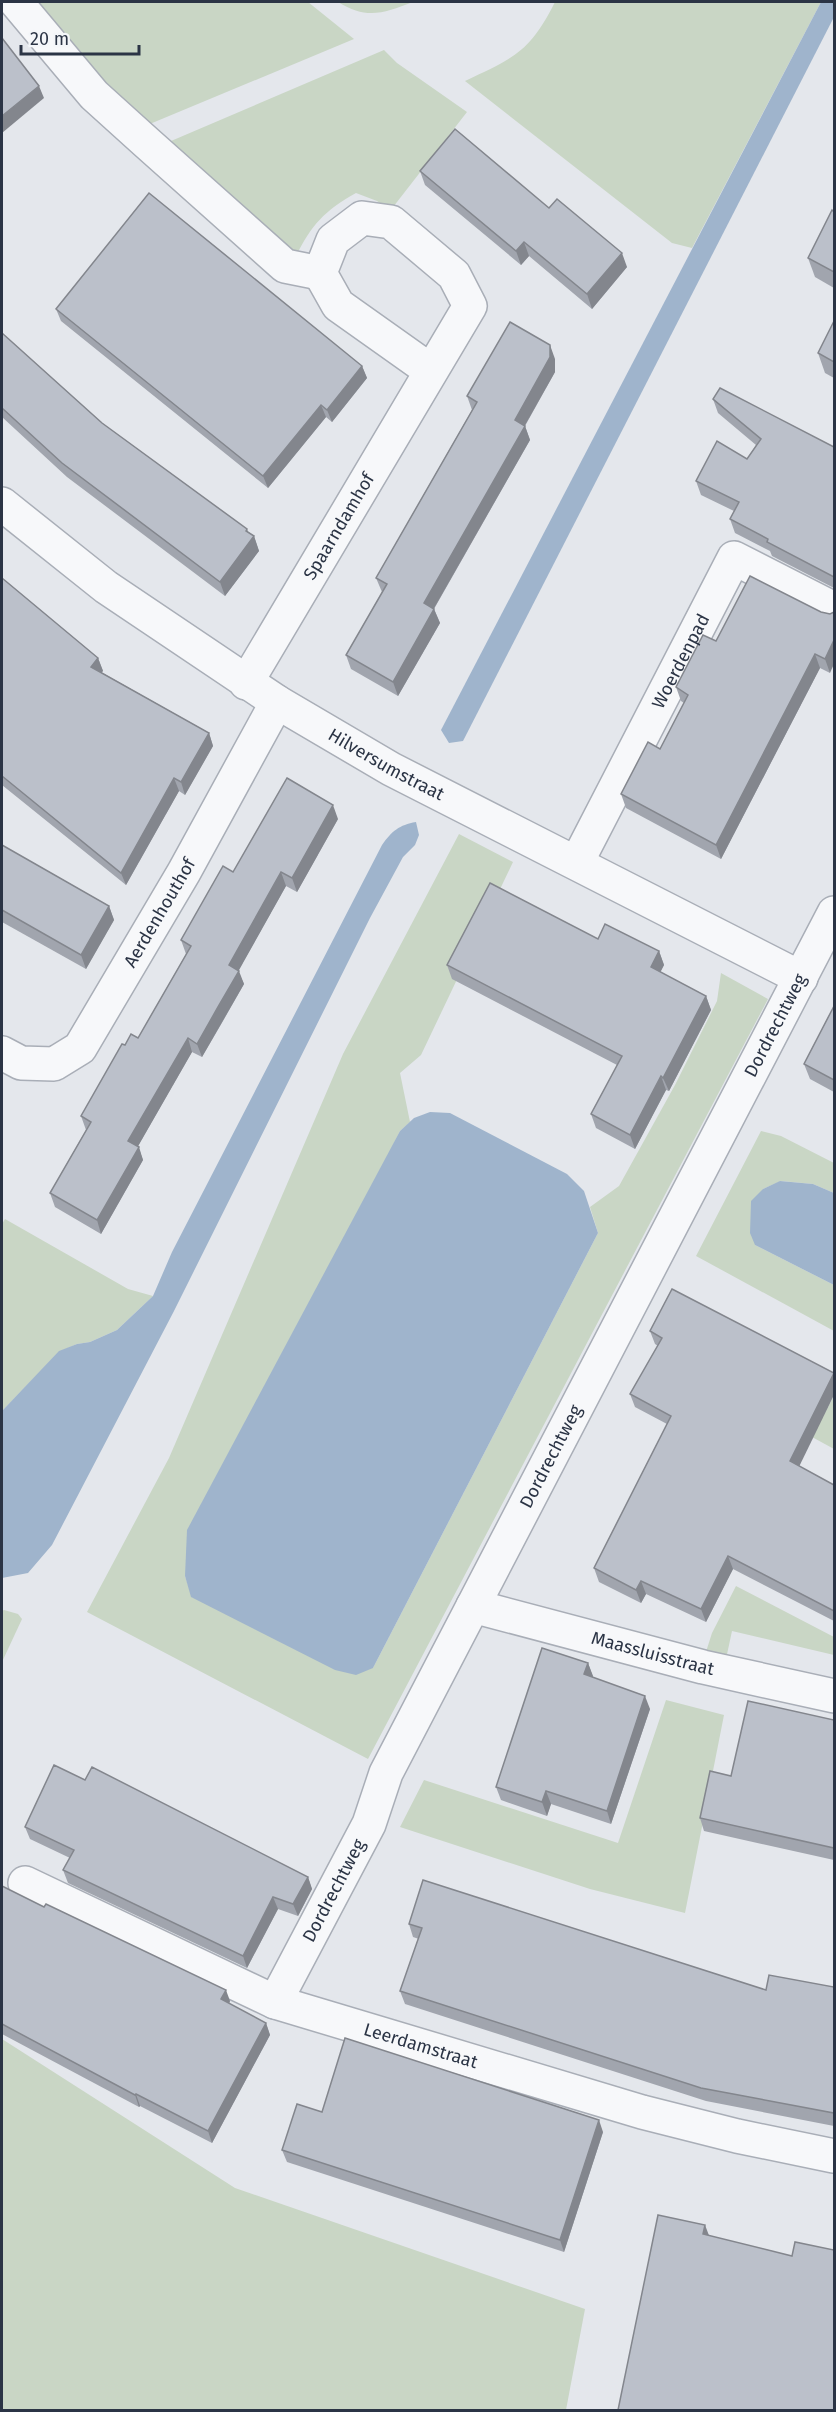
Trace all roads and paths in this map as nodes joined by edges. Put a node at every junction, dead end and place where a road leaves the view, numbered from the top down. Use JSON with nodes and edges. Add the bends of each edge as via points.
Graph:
{"nodes":[{"id":1,"x":16,"y":2,"type":"edge"},
{"id":2,"x":320,"y":273,"type":"junction"},
{"id":3,"x":431,"y":371,"type":"junction"},
{"id":4,"x":2,"y":504,"type":"edge"},
{"id":5,"x":834,"y":609,"type":"edge"},
{"id":6,"x":246,"y":683,"type":"junction"},
{"id":7,"x":276,"y":702,"type":"junction"},
{"id":8,"x":577,"y":862,"type":"junction"},
{"id":9,"x":834,"y":913,"type":"edge"},
{"id":10,"x":801,"y":978,"type":"junction"},
{"id":11,"x":2,"y":1053,"type":"edge"},
{"id":12,"x":473,"y":1606,"type":"junction"},
{"id":13,"x":834,"y":1695,"type":"edge"},
{"id":14,"x":25,"y":1883,"type":"dead end"},
{"id":15,"x":275,"y":2002,"type":"junction"},
{"id":16,"x":834,"y":2156,"type":"edge"}],
"edges":[{"from":1,"to":2,"type":"street","via":[[94,94],[163,158],[285,266]]},
{"from":2,"to":3,"type":"street","via":[[338,304]]},
{"from":2,"to":3,"type":"street","name":"Spaarndamhof","via":[[333,240],[362,218],[391,222],[454,275],[470,306]]},
{"from":3,"to":6,"type":"street","name":"Spaarndamhof"},
{"from":4,"to":6,"type":"street","name":"Hilversumstraat","via":[[106,587]]},
{"from":5,"to":8,"type":"street","name":"Woerdenpad","via":[[734,558]]},
{"from":6,"to":7,"type":"street","name":"Hilversumstraat"},
{"from":7,"to":8,"type":"street","name":"Hilversumstraat","via":[[391,769]]},
{"from":7,"to":11,"type":"street","name":"Aerdenhouthof","via":[[184,872],[80,1048],[54,1064],[21,1063]]},
{"from":8,"to":10,"type":"street","name":"Hilversumstraat"},
{"from":9,"to":10,"type":"street","name":"Dordrechtweg"},
{"from":10,"to":12,"type":"street","name":"Dordrechtweg"},
{"from":12,"to":13,"type":"street","name":"Maassluisstraat","via":[[703,1667]]},
{"from":12,"to":15,"type":"street","name":"Dordrechtweg","via":[[386,1773],[369,1824]]},
{"from":14,"to":15,"type":"street","name":"Leerdamstraat"},
{"from":15,"to":16,"type":"street","name":"Leerdamstraat","via":[[642,2112]]}]}
